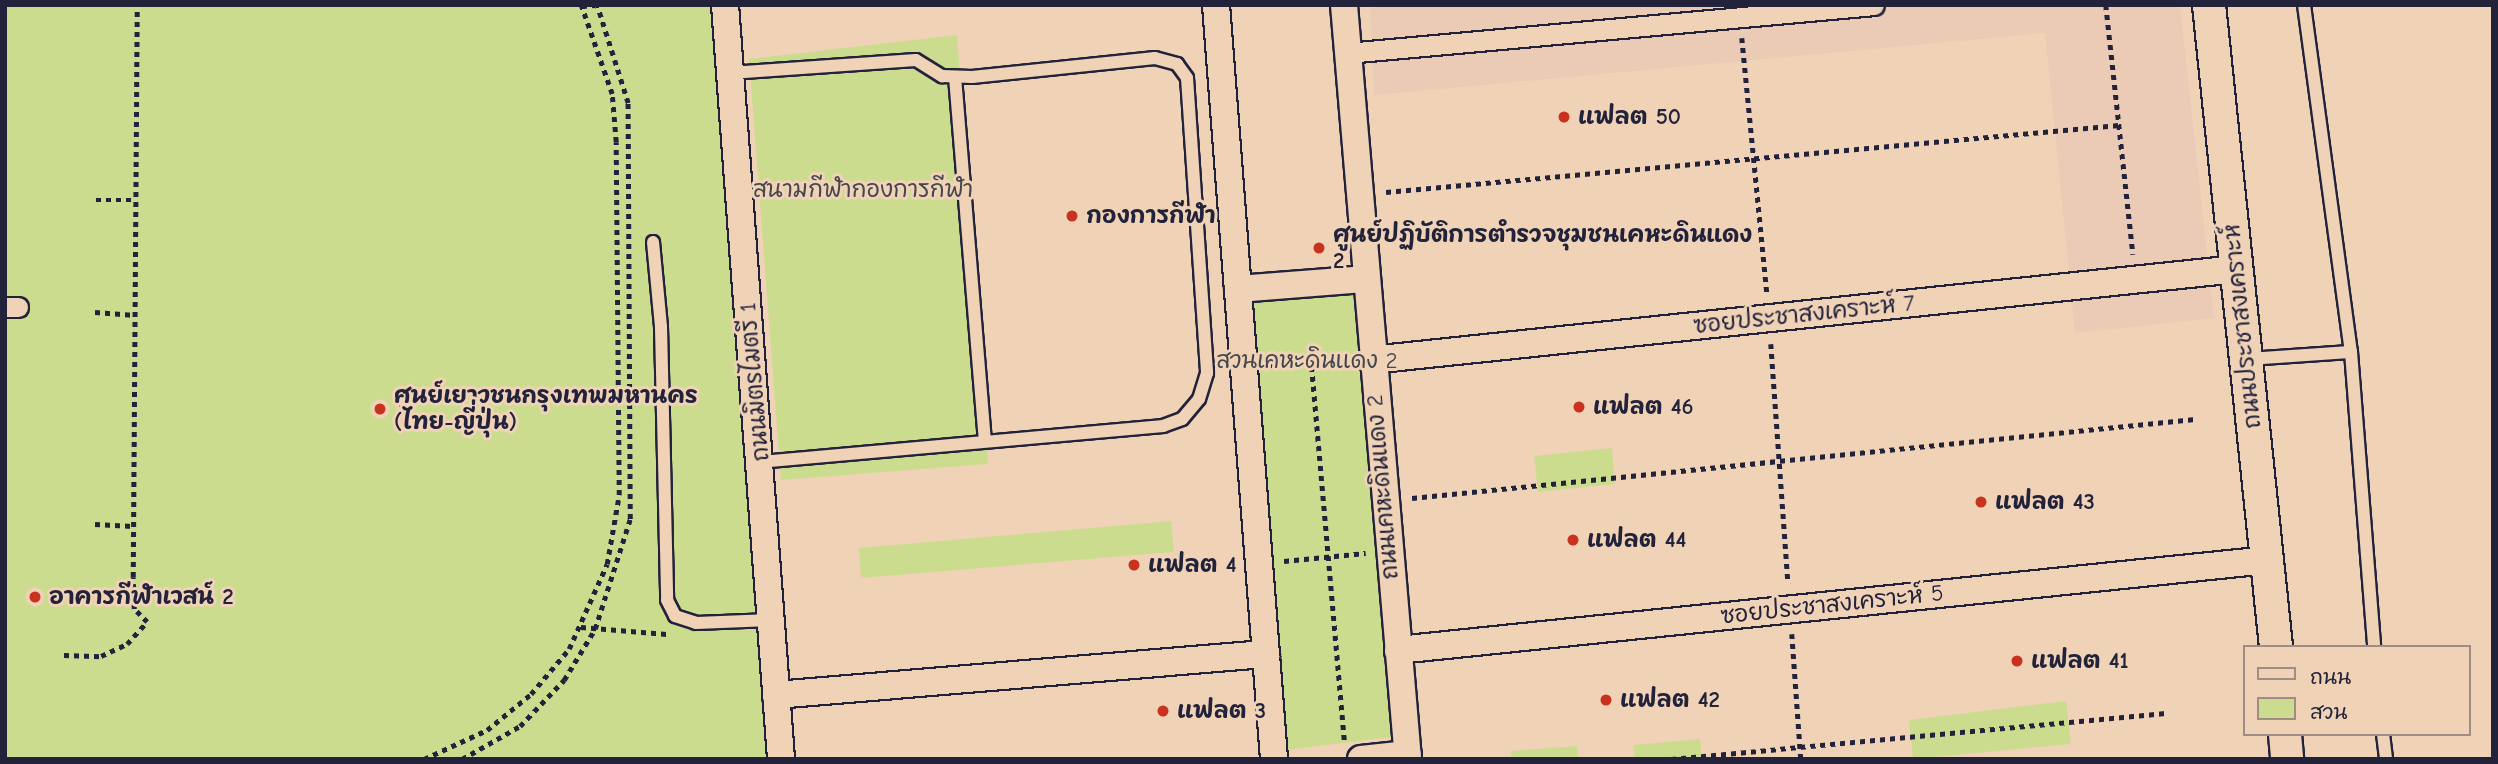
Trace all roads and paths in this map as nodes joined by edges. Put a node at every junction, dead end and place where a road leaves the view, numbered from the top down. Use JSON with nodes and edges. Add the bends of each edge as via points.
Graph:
{"nodes":[{"id":1,"x":137,"y":5,"type":"edge"},
{"id":2,"x":596,"y":5,"type":"edge"},
{"id":3,"x":725,"y":5,"type":"edge"},
{"id":4,"x":1216,"y":5,"type":"edge"},
{"id":5,"x":1343,"y":5,"type":"edge"},
{"id":6,"x":1874,"y":5,"type":"edge"},
{"id":7,"x":2106,"y":5,"type":"edge"},
{"id":8,"x":2209,"y":5,"type":"edge"},
{"id":9,"x":2304,"y":5,"type":"edge"},
{"id":10,"x":582,"y":6,"type":"edge"},
{"id":11,"x":1740,"y":17,"type":"junction"},
{"id":12,"x":1347,"y":53,"type":"junction"},
{"id":13,"x":730,"y":73,"type":"junction"},
{"id":14,"x":955,"y":77,"type":"junction"},
{"id":15,"x":2119,"y":125,"type":"junction"},
{"id":16,"x":1754,"y":159,"type":"junction"},
{"id":17,"x":1357,"y":195,"type":"junction"},
{"id":18,"x":96,"y":200,"type":"dead end"},
{"id":19,"x":135,"y":200,"type":"junction"},
{"id":20,"x":653,"y":242,"type":"dead end"},
{"id":21,"x":2237,"y":269,"type":"junction"},
{"id":22,"x":1364,"y":279,"type":"junction"},
{"id":23,"x":2136,"y":280,"type":"junction"},
{"id":24,"x":1238,"y":289,"type":"junction"},
{"id":25,"x":96,"y":312,"type":"dead end"},
{"id":26,"x":135,"y":315,"type":"junction"},
{"id":27,"x":1769,"y":318,"type":"junction"},
{"id":28,"x":2351,"y":352,"type":"junction"},
{"id":29,"x":2246,"y":359,"type":"junction"},
{"id":30,"x":1371,"y":360,"type":"junction"},
{"id":31,"x":1311,"y":363,"type":"junction"},
{"id":32,"x":1243,"y":366,"type":"junction"},
{"id":33,"x":2195,"y":419,"type":"dead end"},
{"id":34,"x":985,"y":440,"type":"junction"},
{"id":35,"x":1779,"y":461,"type":"junction"},
{"id":36,"x":762,"y":462,"type":"junction"},
{"id":37,"x":1384,"y":501,"type":"junction"},
{"id":38,"x":95,"y":524,"type":"dead end"},
{"id":39,"x":133,"y":526,"type":"junction"},
{"id":40,"x":1388,"y":551,"type":"junction"},
{"id":41,"x":1329,"y":557,"type":"junction"},
{"id":42,"x":2267,"y":560,"type":"junction"},
{"id":43,"x":1259,"y":563,"type":"junction"},
{"id":44,"x":1790,"y":609,"type":"junction"},
{"id":45,"x":771,"y":620,"type":"junction"},
{"id":46,"x":2276,"y":645,"type":"edge"},
{"id":47,"x":2374,"y":645,"type":"edge"},
{"id":48,"x":1398,"y":650,"type":"junction"},
{"id":49,"x":1266,"y":654,"type":"junction"},
{"id":50,"x":64,"y":655,"type":"dead end"},
{"id":51,"x":776,"y":695,"type":"junction"},
{"id":52,"x":2166,"y":713,"type":"dead end"},
{"id":53,"x":2285,"y":736,"type":"edge"},
{"id":54,"x":2383,"y":736,"type":"edge"},
{"id":55,"x":1800,"y":747,"type":"junction"},
{"id":56,"x":1353,"y":752,"type":"edge"},
{"id":57,"x":1408,"y":757,"type":"edge"},
{"id":58,"x":424,"y":759,"type":"edge"},
{"id":59,"x":462,"y":759,"type":"edge"},
{"id":60,"x":781,"y":759,"type":"edge"},
{"id":61,"x":1274,"y":759,"type":"edge"},
{"id":62,"x":1671,"y":759,"type":"edge"},
{"id":63,"x":1801,"y":759,"type":"edge"},
{"id":64,"x":2287,"y":759,"type":"edge"},
{"id":65,"x":2386,"y":759,"type":"edge"}],
"edges":[{"from":1,"to":19,"type":"path"},
{"from":2,"to":10,"type":"path"},
{"from":2,"to":59,"type":"path","via":[[628,103],[630,519],[595,629],[565,680],[520,726]]},
{"from":3,"to":13,"type":"street","name":"ถนนมิตรไมตรี 1"},
{"from":4,"to":24,"type":"street"},
{"from":5,"to":12,"type":"street","name":"ถนนเคหะดินแดง 2"},
{"from":6,"to":11,"type":"street"},
{"from":7,"to":15,"type":"path"},
{"from":8,"to":21,"type":"street","name":"ถนนประชาสงเคราะห์"},
{"from":9,"to":28,"type":"lane"},
{"from":10,"to":58,"type":"path","via":[[612,94],[616,142],[619,495],[607,564],[569,649],[531,694],[487,730]]},
{"from":11,"to":12,"type":"street"},
{"from":11,"to":16,"type":"path"},
{"from":12,"to":17,"type":"street","name":"ถนนเคหะดินแดง 2"},
{"from":13,"to":14,"type":"lane","via":[[916,60]]},
{"from":13,"to":36,"type":"street","name":"ถนนมิตรไมตรี 1"},
{"from":14,"to":34,"type":"lane"},
{"from":14,"to":34,"type":"lane","via":[[1155,58],[1177,64],[1187,78],[1207,373],[1199,399],[1181,418],[1163,426]]},
{"from":15,"to":16,"type":"path"},
{"from":15,"to":23,"type":"path"},
{"from":16,"to":17,"type":"path"},
{"from":16,"to":27,"type":"path"},
{"from":17,"to":22,"type":"street","name":"ถนนเคหะดินแดง 2"},
{"from":18,"to":19,"type":"path"},
{"from":19,"to":26,"type":"path"},
{"from":20,"to":45,"type":"lane","via":[[661,327],[667,600],[675,616],[696,623]]},
{"from":21,"to":23,"type":"street","name":"ซอยประชาสงเคราะห์ 7"},
{"from":21,"to":29,"type":"street","name":"ถนนประชาสงเคราะห์"},
{"from":22,"to":24,"type":"street"},
{"from":22,"to":30,"type":"street","name":"ถนนเคหะดินแดง 2"},
{"from":23,"to":27,"type":"street","name":"ซอยประชาสงเคราะห์ 7"},
{"from":24,"to":32,"type":"street"},
{"from":25,"to":26,"type":"path"},
{"from":26,"to":39,"type":"path"},
{"from":27,"to":30,"type":"street","name":"ซอยประชาสงเคราะห์ 7"},
{"from":27,"to":35,"type":"path"},
{"from":28,"to":29,"type":"lane"},
{"from":28,"to":47,"type":"lane"},
{"from":29,"to":42,"type":"street","name":"ถนนประชาสงเคราะห์"},
{"from":30,"to":31,"type":"path"},
{"from":30,"to":37,"type":"street","name":"ถนนเคหะดินแดง 2"},
{"from":31,"to":32,"type":"path"},
{"from":31,"to":41,"type":"path"},
{"from":32,"to":43,"type":"street"},
{"from":33,"to":35,"type":"path"},
{"from":34,"to":36,"type":"lane"},
{"from":35,"to":37,"type":"path"},
{"from":35,"to":44,"type":"path"},
{"from":36,"to":45,"type":"street","name":"ถนนมิตรไมตรี 1"},
{"from":37,"to":40,"type":"street","name":"ถนนเคหะดินแดง 2"},
{"from":38,"to":39,"type":"path"},
{"from":39,"to":50,"type":"path","via":[[134,609],[147,622],[127,644],[101,656]]},
{"from":40,"to":41,"type":"path"},
{"from":40,"to":48,"type":"street","name":"ถนนเคหะดินแดง 2"},
{"from":41,"to":43,"type":"path"},
{"from":41,"to":56,"type":"path"},
{"from":42,"to":44,"type":"street","name":"ซอยประชาสงเคราะห์ 5"},
{"from":42,"to":46,"type":"street","name":"ถนนประชาสงเคราะห์"},
{"from":43,"to":49,"type":"street"},
{"from":44,"to":48,"type":"street","name":"ซอยประชาสงเคราะห์ 5"},
{"from":44,"to":55,"type":"path"},
{"from":45,"to":51,"type":"street","name":"ถนนมิตรไมตรี 1"},
{"from":48,"to":57,"type":"street","name":"ถนนเคหะดินแดง 2"},
{"from":49,"to":51,"type":"street"},
{"from":49,"to":61,"type":"street"},
{"from":51,"to":60,"type":"street","name":"ถนนมิตรไมตรี 1"},
{"from":52,"to":55,"type":"path"},
{"from":53,"to":64,"type":"street"},
{"from":54,"to":65,"type":"lane"},
{"from":55,"to":62,"type":"path"},
{"from":55,"to":63,"type":"path"},
{"from":56,"to":57,"type":"street"}]}
